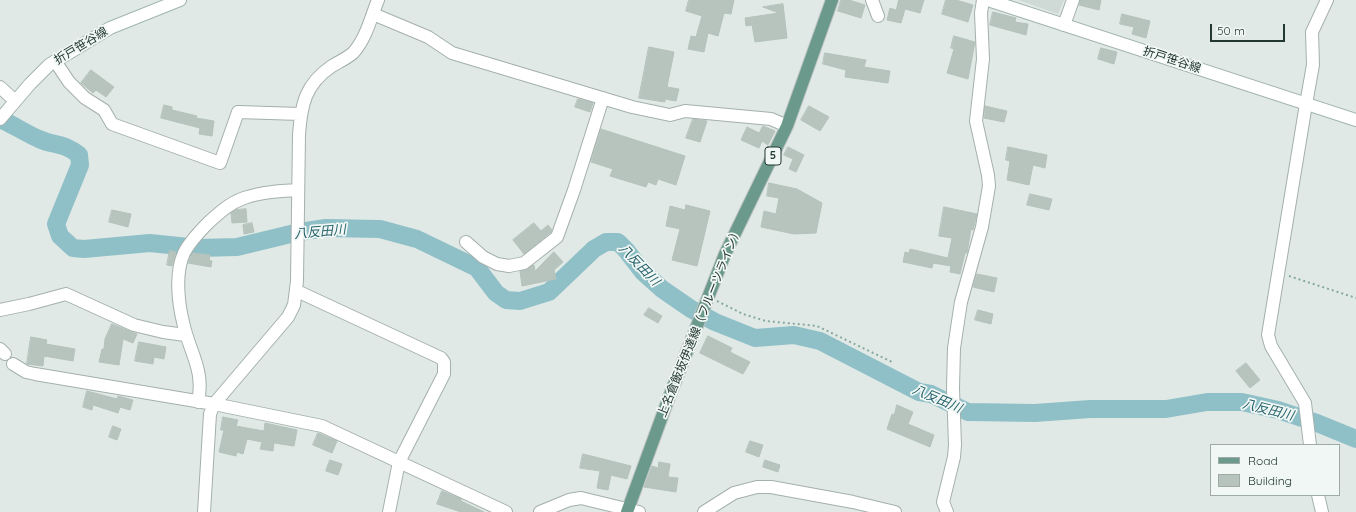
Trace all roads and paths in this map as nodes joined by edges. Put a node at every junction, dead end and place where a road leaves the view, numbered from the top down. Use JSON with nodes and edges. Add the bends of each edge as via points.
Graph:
{"nodes":[{"id":1,"x":180,"y":0,"type":"edge"},
{"id":2,"x":378,"y":0,"type":"edge"},
{"id":3,"x":832,"y":0,"type":"edge"},
{"id":4,"x":872,"y":0,"type":"edge"},
{"id":5,"x":983,"y":0,"type":"edge"},
{"id":6,"x":988,"y":0,"type":"edge"},
{"id":7,"x":1073,"y":0,"type":"edge"},
{"id":8,"x":1327,"y":0,"type":"edge"},
{"id":9,"x":373,"y":14,"type":"junction"},
{"id":10,"x":878,"y":16,"type":"dead end"},
{"id":11,"x":1064,"y":25,"type":"junction"},
{"id":12,"x":55,"y":61,"type":"junction"},
{"id":13,"x":0,"y":87,"type":"edge"},
{"id":14,"x":603,"y":98,"type":"junction"},
{"id":15,"x":15,"y":101,"type":"junction"},
{"id":16,"x":1306,"y":104,"type":"junction"},
{"id":17,"x":300,"y":114,"type":"junction"},
{"id":18,"x":0,"y":119,"type":"edge"},
{"id":19,"x":1356,"y":120,"type":"edge"},
{"id":20,"x":787,"y":126,"type":"junction"},
{"id":21,"x":298,"y":190,"type":"junction"},
{"id":22,"x":466,"y":242,"type":"dead end"},
{"id":23,"x":1278,"y":272,"type":"junction"},
{"id":24,"x":296,"y":291,"type":"junction"},
{"id":25,"x":709,"y":296,"type":"junction"},
{"id":26,"x":1356,"y":298,"type":"edge"},
{"id":27,"x":0,"y":310,"type":"edge"},
{"id":28,"x":185,"y":335,"type":"junction"},
{"id":29,"x":892,"y":362,"type":"dead end"},
{"id":30,"x":13,"y":364,"type":"dead end"},
{"id":31,"x":198,"y":402,"type":"junction"},
{"id":32,"x":214,"y":404,"type":"junction"},
{"id":33,"x":1309,"y":440,"type":"edge"},
{"id":34,"x":399,"y":462,"type":"junction"},
{"id":35,"x":1318,"y":496,"type":"edge"},
{"id":36,"x":631,"y":511,"type":"edge"},
{"id":37,"x":204,"y":512,"type":"edge"},
{"id":38,"x":389,"y":512,"type":"edge"},
{"id":39,"x":506,"y":512,"type":"edge"},
{"id":40,"x":540,"y":512,"type":"edge"},
{"id":41,"x":704,"y":512,"type":"edge"},
{"id":42,"x":895,"y":512,"type":"edge"},
{"id":43,"x":947,"y":512,"type":"edge"},
{"id":44,"x":1322,"y":512,"type":"edge"}],
"edges":[{"from":1,"to":12,"type":"street","name":"折戸笹谷線","via":[[110,28]]},
{"from":2,"to":9,"type":"street"},
{"from":3,"to":20,"type":"main road","name":"上名倉飯坂伊達線（フルーツライン）","number":"5"},
{"from":4,"to":10,"type":"street"},
{"from":5,"to":43,"type":"street","via":[[983,59],[976,121],[988,186],[980,233],[961,302],[954,348],[955,445],[944,502]]},
{"from":6,"to":11,"type":"street","name":"折戸笹谷線"},
{"from":7,"to":11,"type":"street"},
{"from":8,"to":16,"type":"street","via":[[1312,32],[1313,65]]},
{"from":9,"to":14,"type":"street","via":[[428,37],[452,53]]},
{"from":9,"to":17,"type":"street","via":[[363,38],[353,52],[319,76],[310,86]]},
{"from":11,"to":16,"type":"street","name":"折戸笹谷線"},
{"from":12,"to":15,"type":"street","name":"折戸笹谷線"},
{"from":12,"to":17,"type":"street","via":[[69,82],[85,98],[104,110],[112,124],[220,163],[238,112]]},
{"from":13,"to":15,"type":"street"},
{"from":14,"to":20,"type":"street","via":[[670,115],[685,111],[731,114],[770,119]]},
{"from":14,"to":22,"type":"street","via":[[557,237],[524,263],[509,266],[496,264],[483,257]]},
{"from":15,"to":18,"type":"street","name":"折戸笹谷線"},
{"from":16,"to":19,"type":"street","name":"折戸笹谷線"},
{"from":16,"to":23,"type":"street"},
{"from":17,"to":21,"type":"street"},
{"from":20,"to":25,"type":"main road","name":"上名倉飯坂伊達線（フルーツライン）","number":"5","via":[[725,254]]},
{"from":21,"to":24,"type":"street"},
{"from":21,"to":28,"type":"street","via":[[271,191],[230,204],[192,241],[184,254],[179,288]]},
{"from":23,"to":26,"type":"path"},
{"from":23,"to":33,"type":"street","via":[[1268,340],[1302,395],[1306,407]]},
{"from":24,"to":32,"type":"street","via":[[294,305],[288,317]]},
{"from":24,"to":34,"type":"street","via":[[444,362],[444,374]]},
{"from":25,"to":29,"type":"path","via":[[743,314],[766,321],[817,326]]},
{"from":25,"to":36,"type":"main road","name":"上名倉飯坂伊達線（フルーツライン）","number":"5","via":[[657,427]]},
{"from":27,"to":28,"type":"street","via":[[66,294],[134,325]]},
{"from":28,"to":31,"type":"street","via":[[199,368],[201,383]]},
{"from":30,"to":31,"type":"street","via":[[35,374]]},
{"from":31,"to":32,"type":"street"},
{"from":32,"to":34,"type":"street","via":[[322,426]]},
{"from":32,"to":37,"type":"street","via":[[210,414]]},
{"from":34,"to":38,"type":"street"},
{"from":34,"to":39,"type":"street"},
{"from":35,"to":44,"type":"street"},
{"from":36,"to":40,"type":"street","via":[[581,498]]},
{"from":41,"to":42,"type":"street","via":[[734,493],[757,487],[771,487]]}]}
